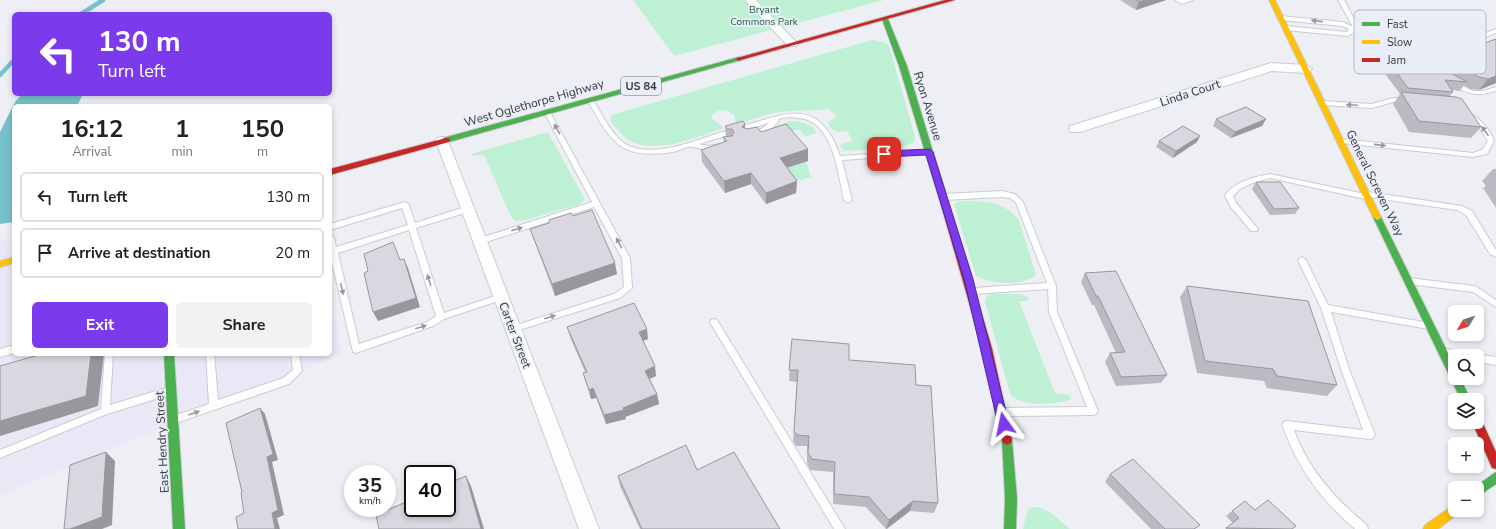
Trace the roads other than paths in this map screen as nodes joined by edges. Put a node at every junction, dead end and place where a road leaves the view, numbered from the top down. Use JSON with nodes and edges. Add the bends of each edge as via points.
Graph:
{"nodes":[{"id":1,"x":952,"y":0,"type":"edge"},
{"id":2,"x":1178,"y":0,"type":"edge"},
{"id":3,"x":1190,"y":0,"type":"edge"},
{"id":4,"x":1272,"y":0,"type":"edge"},
{"id":5,"x":1341,"y":0,"type":"edge"},
{"id":6,"x":753,"y":1,"type":"edge"},
{"id":7,"x":885,"y":18,"type":"junction"},
{"id":8,"x":1280,"y":18,"type":"junction"},
{"id":9,"x":1354,"y":27,"type":"edge"},
{"id":10,"x":1285,"y":28,"type":"junction"},
{"id":11,"x":1354,"y":29,"type":"edge"},
{"id":12,"x":1354,"y":30,"type":"edge"},
{"id":13,"x":1496,"y":31,"type":"edge"},
{"id":14,"x":1486,"y":35,"type":"edge"},
{"id":15,"x":792,"y":44,"type":"junction"},
{"id":16,"x":1306,"y":69,"type":"junction"},
{"id":17,"x":1448,"y":80,"type":"edge"},
{"id":18,"x":1496,"y":89,"type":"edge"},
{"id":19,"x":590,"y":100,"type":"junction"},
{"id":20,"x":1413,"y":101,"type":"edge"},
{"id":21,"x":1323,"y":103,"type":"junction"},
{"id":22,"x":547,"y":112,"type":"junction"},
{"id":23,"x":1464,"y":112,"type":"edge"},
{"id":24,"x":780,"y":117,"type":"junction"},
{"id":25,"x":1075,"y":129,"type":"dead end"},
{"id":26,"x":747,"y":138,"type":"edge"},
{"id":27,"x":442,"y":141,"type":"junction"},
{"id":28,"x":1341,"y":141,"type":"junction"},
{"id":29,"x":689,"y":144,"type":"junction"},
{"id":30,"x":730,"y":144,"type":"edge"},
{"id":31,"x":930,"y":152,"type":"junction"},
{"id":32,"x":838,"y":158,"type":"junction"},
{"id":33,"x":332,"y":171,"type":"edge"},
{"id":34,"x":1367,"y":196,"type":"junction"},
{"id":35,"x":943,"y":197,"type":"junction"},
{"id":36,"x":848,"y":200,"type":"dead end"},
{"id":37,"x":597,"y":203,"type":"junction"},
{"id":38,"x":468,"y":209,"type":"junction"},
{"id":39,"x":332,"y":226,"type":"edge"},
{"id":40,"x":411,"y":226,"type":"junction"},
{"id":41,"x":1254,"y":229,"type":"dead end"},
{"id":42,"x":480,"y":241,"type":"junction"},
{"id":43,"x":332,"y":244,"type":"edge"},
{"id":44,"x":334,"y":251,"type":"junction"},
{"id":45,"x":1496,"y":254,"type":"edge"},
{"id":46,"x":1302,"y":260,"type":"dead end"},
{"id":47,"x":12,"y":261,"type":"edge"},
{"id":48,"x":0,"y":264,"type":"edge"},
{"id":49,"x":1408,"y":281,"type":"junction"},
{"id":50,"x":1052,"y":286,"type":"junction"},
{"id":51,"x":971,"y":291,"type":"junction"},
{"id":52,"x":501,"y":297,"type":"junction"},
{"id":53,"x":1496,"y":303,"type":"edge"},
{"id":54,"x":1325,"y":308,"type":"junction"},
{"id":55,"x":441,"y":317,"type":"junction"},
{"id":56,"x":714,"y":322,"type":"dead end"},
{"id":57,"x":1430,"y":326,"type":"junction"},
{"id":58,"x":513,"y":329,"type":"junction"},
{"id":59,"x":12,"y":350,"type":"edge"},
{"id":60,"x":1443,"y":352,"type":"junction"},
{"id":61,"x":0,"y":353,"type":"edge"},
{"id":62,"x":1448,"y":353,"type":"edge"},
{"id":63,"x":109,"y":356,"type":"edge"},
{"id":64,"x":169,"y":356,"type":"edge"},
{"id":65,"x":210,"y":356,"type":"edge"},
{"id":66,"x":295,"y":356,"type":"edge"},
{"id":67,"x":1484,"y":359,"type":"edge"},
{"id":68,"x":1496,"y":361,"type":"edge"},
{"id":69,"x":1448,"y":363,"type":"edge"},
{"id":70,"x":172,"y":390,"type":"junction"},
{"id":71,"x":214,"y":406,"type":"junction"},
{"id":72,"x":105,"y":411,"type":"junction"},
{"id":73,"x":1002,"y":412,"type":"junction"},
{"id":74,"x":174,"y":420,"type":"junction"},
{"id":75,"x":1480,"y":429,"type":"edge"},
{"id":76,"x":0,"y":454,"type":"edge"},
{"id":77,"x":1496,"y":464,"type":"edge"},
{"id":78,"x":1496,"y":477,"type":"edge"},
{"id":79,"x":1484,"y":486,"type":"edge"},
{"id":80,"x":1448,"y":514,"type":"edge"},
{"id":81,"x":179,"y":529,"type":"edge"},
{"id":82,"x":589,"y":529,"type":"edge"},
{"id":83,"x":840,"y":529,"type":"edge"},
{"id":84,"x":1010,"y":529,"type":"edge"},
{"id":85,"x":1363,"y":529,"type":"edge"},
{"id":86,"x":1429,"y":529,"type":"edge"}],
"edges":[{"from":1,"to":7,"type":"main road","name":"West Oglethorpe Highway","number":"US 84"},
{"from":2,"to":3,"type":"lane"},
{"from":4,"to":8,"type":"main road","name":"General Screven Way"},
{"from":5,"to":9,"type":"lane"},
{"from":6,"to":15,"type":"street"},
{"from":7,"to":15,"type":"main road","name":"West Oglethorpe Highway","number":"US 84"},
{"from":7,"to":31,"type":"main road","name":"Ryon Avenue"},
{"from":8,"to":10,"type":"main road","name":"General Screven Way"},
{"from":11,"to":8,"type":"lane","one_way":true,"via":[[1343,24]]},
{"from":10,"to":12,"type":"lane","via":[[1348,34]]},
{"from":10,"to":16,"type":"main road","name":"General Screven Way"},
{"from":13,"to":14,"type":"lane"},
{"from":15,"to":19,"type":"main road","name":"West Oglethorpe Highway","number":"US 84"},
{"from":16,"to":21,"type":"main road","name":"General Screven Way"},
{"from":16,"to":25,"type":"street","name":"Linda Court","via":[[1271,67]]},
{"from":17,"to":18,"type":"lane","via":[[1467,91],[1479,94]]},
{"from":19,"to":22,"type":"main road","name":"West Oglethorpe Highway","number":"US 84"},
{"from":19,"to":29,"type":"lane","via":[[618,142],[628,149],[658,152]]},
{"from":20,"to":21,"type":"lane","one_way":true,"via":[[1393,100],[1372,106]]},
{"from":21,"to":28,"type":"main road","name":"General Screven Way"},
{"from":22,"to":27,"type":"main road","name":"West Oglethorpe Highway","number":"US 84"},
{"from":37,"to":22,"type":"lane","one_way":true},
{"from":28,"to":23,"type":"lane","one_way":true,"via":[[1473,155],[1485,152],[1491,141],[1488,133]]},
{"from":24,"to":26,"type":"lane","via":[[763,131]]},
{"from":24,"to":29,"type":"lane"},
{"from":24,"to":32,"type":"lane","via":[[798,115],[816,121],[829,136]]},
{"from":27,"to":33,"type":"main road","name":"West Oglethorpe Highway","number":"US 84"},
{"from":27,"to":38,"type":"street","name":"Carter Street"},
{"from":28,"to":34,"type":"main road","name":"General Screven Way"},
{"from":29,"to":30,"type":"lane","via":[[708,148]]},
{"from":31,"to":32,"type":"lane"},
{"from":31,"to":35,"type":"main road","name":"Ryon Avenue"},
{"from":32,"to":36,"type":"lane"},
{"from":34,"to":41,"type":"lane","via":[[1270,176],[1256,179],[1236,188],[1229,195],[1233,204]]},
{"from":34,"to":45,"type":"lane","via":[[1459,208],[1469,212]]},
{"from":34,"to":49,"type":"main road","name":"General Screven Way"},
{"from":35,"to":50,"type":"lane","via":[[1002,194],[1012,196],[1023,209]]},
{"from":35,"to":51,"type":"main road","name":"Ryon Avenue"},
{"from":42,"to":37,"type":"lane","one_way":true},
{"from":58,"to":37,"type":"lane","one_way":true,"via":[[617,296],[628,288],[626,258]]},
{"from":38,"to":40,"type":"lane"},
{"from":38,"to":42,"type":"street","name":"Carter Street"},
{"from":39,"to":40,"type":"lane","via":[[405,205]]},
{"from":40,"to":44,"type":"lane"},
{"from":55,"to":40,"type":"lane","one_way":true},
{"from":42,"to":52,"type":"street","name":"Carter Street"},
{"from":43,"to":44,"type":"lane"},
{"from":44,"to":55,"type":"lane","one_way":true,"via":[[356,349],[430,324]]},
{"from":46,"to":54,"type":"lane"},
{"from":47,"to":48,"type":"main road"},
{"from":49,"to":53,"type":"lane","via":[[1475,289]]},
{"from":49,"to":57,"type":"main road","name":"General Screven Way"},
{"from":50,"to":51,"type":"lane"},
{"from":50,"to":73,"type":"lane","via":[[1053,312],[1093,411]]},
{"from":51,"to":73,"type":"main road","name":"Ryon Avenue"},
{"from":52,"to":55,"type":"lane"},
{"from":52,"to":58,"type":"street","name":"Carter Street"},
{"from":54,"to":57,"type":"lane"},
{"from":54,"to":85,"type":"lane","via":[[1370,435],[1287,425],[1298,454],[1315,481],[1346,516]]},
{"from":56,"to":83,"type":"lane"},
{"from":57,"to":60,"type":"main road","name":"General Screven Way"},
{"from":58,"to":82,"type":"street","name":"Carter Street"},
{"from":59,"to":61,"type":"lane"},
{"from":60,"to":62,"type":"lane"},
{"from":60,"to":69,"type":"main road","name":"General Screven Way"},
{"from":63,"to":72,"type":"lane"},
{"from":64,"to":70,"type":"main road","name":"East Hendry Street"},
{"from":65,"to":71,"type":"lane"},
{"from":66,"to":71,"type":"lane","via":[[298,371],[286,381]]},
{"from":67,"to":68,"type":"lane"},
{"from":70,"to":72,"type":"lane"},
{"from":70,"to":74,"type":"main road","name":"East Hendry Street"},
{"from":74,"to":71,"type":"lane","one_way":true},
{"from":72,"to":76,"type":"lane"},
{"from":73,"to":84,"type":"main road","name":"Ryon Avenue","via":[[1008,447]]},
{"from":74,"to":81,"type":"main road","name":"East Hendry Street"},
{"from":75,"to":77,"type":"main road"},
{"from":78,"to":79,"type":"main road"},
{"from":80,"to":86,"type":"main road"}]}
